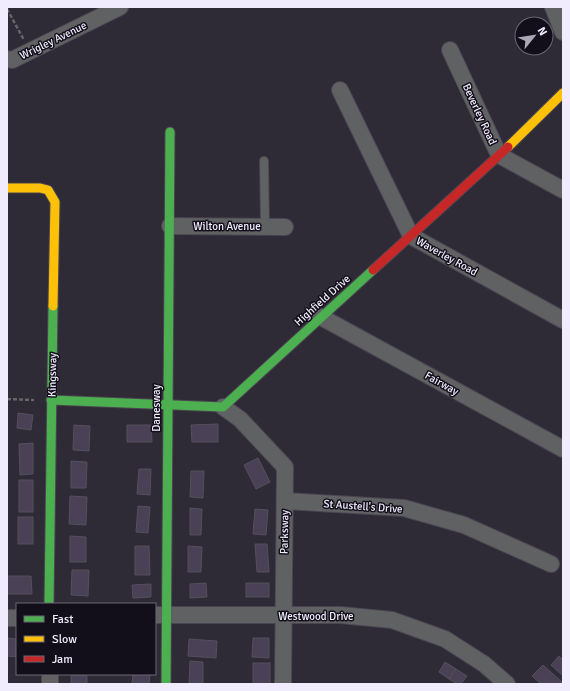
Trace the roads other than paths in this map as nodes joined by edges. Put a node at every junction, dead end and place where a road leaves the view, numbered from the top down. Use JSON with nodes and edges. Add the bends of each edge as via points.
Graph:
{"nodes":[{"id":1,"x":120,"y":7,"type":"edge"},
{"id":2,"x":553,"y":7,"type":"edge"},
{"id":3,"x":563,"y":32,"type":"edge"},
{"id":4,"x":450,"y":50,"type":"dead end"},
{"id":5,"x":7,"y":59,"type":"edge"},
{"id":6,"x":340,"y":90,"type":"dead end"},
{"id":7,"x":563,"y":93,"type":"edge"},
{"id":8,"x":170,"y":132,"type":"dead end"},
{"id":9,"x":499,"y":155,"type":"junction"},
{"id":10,"x":264,"y":161,"type":"dead end"},
{"id":11,"x":7,"y":188,"type":"edge"},
{"id":12,"x":563,"y":190,"type":"edge"},
{"id":13,"x":170,"y":226,"type":"junction"},
{"id":14,"x":265,"y":226,"type":"junction"},
{"id":15,"x":285,"y":227,"type":"dead end"},
{"id":16,"x":410,"y":236,"type":"junction"},
{"id":17,"x":321,"y":317,"type":"junction"},
{"id":18,"x":563,"y":320,"type":"edge"},
{"id":19,"x":51,"y":400,"type":"junction"},
{"id":20,"x":168,"y":406,"type":"junction"},
{"id":21,"x":223,"y":407,"type":"junction"},
{"id":22,"x":563,"y":449,"type":"edge"},
{"id":23,"x":285,"y":501,"type":"junction"},
{"id":24,"x":551,"y":564,"type":"dead end"},
{"id":25,"x":49,"y":603,"type":"edge"},
{"id":26,"x":161,"y":615,"type":"edge"},
{"id":27,"x":284,"y":616,"type":"junction"},
{"id":28,"x":166,"y":684,"type":"edge"},
{"id":29,"x":283,"y":684,"type":"edge"},
{"id":30,"x":507,"y":684,"type":"edge"}],
"edges":[{"from":1,"to":5,"type":"street","name":"Wrigley Avenue","via":[[12,60]]},
{"from":2,"to":3,"type":"street"},
{"from":4,"to":9,"type":"street","name":"Beverley Road"},
{"from":6,"to":16,"type":"street","name":"Waverley Road"},
{"from":7,"to":9,"type":"street","name":"Highfield Drive"},
{"from":8,"to":13,"type":"street","name":"Danesway"},
{"from":9,"to":12,"type":"street","name":"Beverley Road"},
{"from":9,"to":16,"type":"street","name":"Highfield Drive"},
{"from":10,"to":14,"type":"lane"},
{"from":11,"to":19,"type":"street","name":"Kingsway","via":[[48,190],[55,202]]},
{"from":13,"to":14,"type":"street","name":"Wilton Avenue"},
{"from":13,"to":20,"type":"street","name":"Danesway"},
{"from":14,"to":15,"type":"street","name":"Wilton Avenue"},
{"from":16,"to":17,"type":"street","name":"Highfield Drive"},
{"from":16,"to":18,"type":"street","name":"Waverley Road"},
{"from":17,"to":21,"type":"street","name":"Highfield Drive"},
{"from":17,"to":22,"type":"street","name":"Fairway"},
{"from":19,"to":20,"type":"street"},
{"from":19,"to":25,"type":"street","name":"Kingsway"},
{"from":20,"to":21,"type":"street"},
{"from":20,"to":26,"type":"street","name":"Danesway"},
{"from":21,"to":23,"type":"street","name":"Parksway","via":[[240,419],[285,467]]},
{"from":23,"to":24,"type":"street","name":"St Austell's Drive","via":[[404,508],[464,525]]},
{"from":23,"to":27,"type":"street","name":"Parksway"},
{"from":26,"to":27,"type":"street","name":"Westwood Drive"},
{"from":26,"to":28,"type":"street","name":"Danesway"},
{"from":27,"to":29,"type":"street","name":"Parksway"},
{"from":27,"to":30,"type":"street","name":"Westwood Drive","via":[[341,615],[392,620],[445,639],[484,664]]}]}
